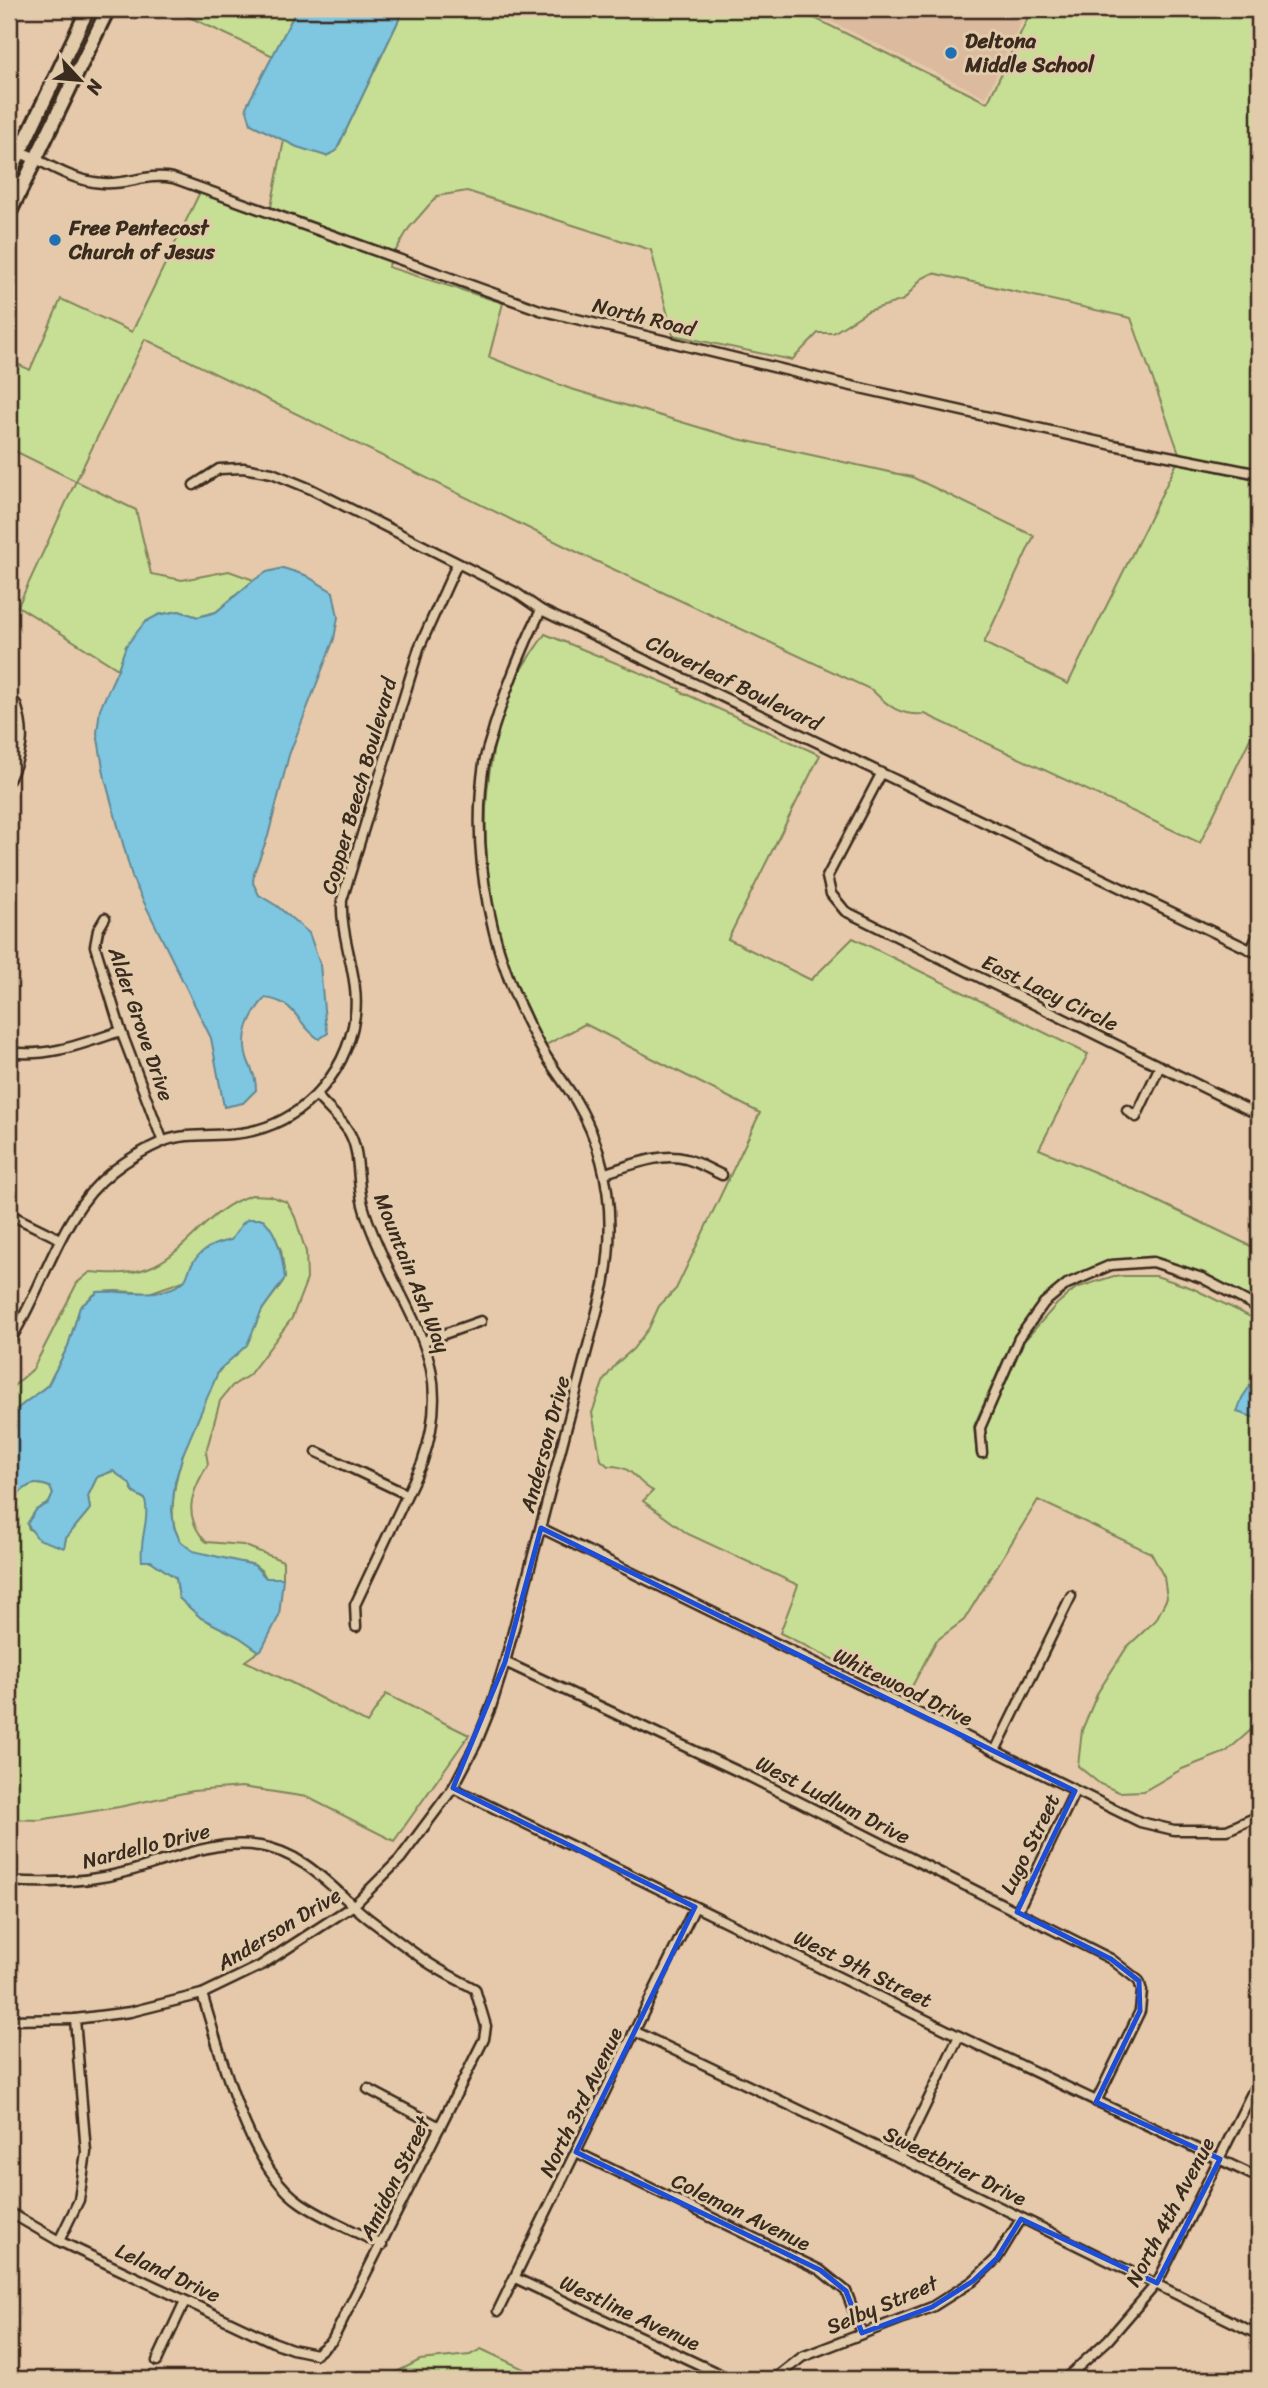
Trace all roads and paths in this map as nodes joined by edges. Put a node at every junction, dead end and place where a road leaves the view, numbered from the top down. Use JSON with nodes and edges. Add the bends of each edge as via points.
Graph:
{"nodes":[{"id":1,"x":88,"y":9,"type":"edge"},
{"id":2,"x":108,"y":9,"type":"edge"},
{"id":3,"x":14,"y":149,"type":"edge"},
{"id":4,"x":36,"y":159,"type":"junction"},
{"id":5,"x":9,"y":175,"type":"edge"},
{"id":6,"x":9,"y":214,"type":"edge"},
{"id":7,"x":1259,"y":474,"type":"edge"},
{"id":8,"x":194,"y":485,"type":"dead end"},
{"id":9,"x":457,"y":564,"type":"junction"},
{"id":10,"x":541,"y":610,"type":"junction"},
{"id":11,"x":16,"y":704,"type":"dead end"},
{"id":12,"x":881,"y":774,"type":"junction"},
{"id":13,"x":9,"y":779,"type":"edge"},
{"id":14,"x":105,"y":918,"type":"dead end"},
{"id":15,"x":1259,"y":933,"type":"edge"},
{"id":16,"x":1255,"y":952,"type":"edge"},
{"id":17,"x":121,"y":1031,"type":"junction"},
{"id":18,"x":9,"y":1052,"type":"edge"},
{"id":19,"x":1160,"y":1066,"type":"junction"},
{"id":20,"x":317,"y":1096,"type":"junction"},
{"id":21,"x":1127,"y":1110,"type":"dead end"},
{"id":22,"x":1259,"y":1115,"type":"edge"},
{"id":23,"x":163,"y":1142,"type":"junction"},
{"id":24,"x":605,"y":1173,"type":"junction"},
{"id":25,"x":722,"y":1175,"type":"dead end"},
{"id":26,"x":9,"y":1214,"type":"edge"},
{"id":27,"x":61,"y":1239,"type":"junction"},
{"id":28,"x":1259,"y":1307,"type":"edge"},
{"id":29,"x":481,"y":1321,"type":"dead end"},
{"id":30,"x":9,"y":1342,"type":"edge"},
{"id":31,"x":425,"y":1342,"type":"junction"},
{"id":32,"x":317,"y":1452,"type":"dead end"},
{"id":33,"x":982,"y":1452,"type":"dead end"},
{"id":34,"x":406,"y":1494,"type":"junction"},
{"id":35,"x":541,"y":1528,"type":"junction"},
{"id":36,"x":1071,"y":1597,"type":"dead end"},
{"id":37,"x":356,"y":1627,"type":"dead end"},
{"id":38,"x":505,"y":1662,"type":"junction"},
{"id":39,"x":995,"y":1751,"type":"junction"},
{"id":40,"x":453,"y":1788,"type":"junction"},
{"id":41,"x":1075,"y":1791,"type":"junction"},
{"id":42,"x":1258,"y":1820,"type":"edge"},
{"id":43,"x":9,"y":1881,"type":"edge"},
{"id":44,"x":354,"y":1905,"type":"junction"},
{"id":45,"x":695,"y":1907,"type":"junction"},
{"id":46,"x":1017,"y":1912,"type":"junction"},
{"id":47,"x":202,"y":1994,"type":"junction"},
{"id":48,"x":482,"y":2010,"type":"joint"},
{"id":49,"x":75,"y":2019,"type":"junction"},
{"id":50,"x":9,"y":2021,"type":"edge"},
{"id":51,"x":634,"y":2031,"type":"junction"},
{"id":52,"x":959,"y":2036,"type":"junction"},
{"id":53,"x":1259,"y":2079,"type":"edge"},
{"id":54,"x":368,"y":2089,"type":"dead end"},
{"id":55,"x":1096,"y":2102,"type":"junction"},
{"id":56,"x":440,"y":2127,"type":"junction"},
{"id":57,"x":576,"y":2152,"type":"junction"},
{"id":58,"x":900,"y":2158,"type":"junction"},
{"id":59,"x":1220,"y":2159,"type":"junction"},
{"id":60,"x":1259,"y":2178,"type":"edge"},
{"id":61,"x":9,"y":2212,"type":"edge"},
{"id":62,"x":1021,"y":2218,"type":"junction"},
{"id":63,"x":60,"y":2241,"type":"junction"},
{"id":64,"x":382,"y":2245,"type":"junction"},
{"id":65,"x":515,"y":2278,"type":"junction"},
{"id":66,"x":1157,"y":2283,"type":"junction"},
{"id":67,"x":186,"y":2301,"type":"junction"},
{"id":68,"x":498,"y":2311,"type":"dead end"},
{"id":69,"x":862,"y":2333,"type":"junction"},
{"id":70,"x":1259,"y":2335,"type":"edge"},
{"id":71,"x":316,"y":2354,"type":"joint"},
{"id":72,"x":157,"y":2361,"type":"dead end"},
{"id":73,"x":730,"y":2379,"type":"edge"},
{"id":74,"x":774,"y":2379,"type":"edge"},
{"id":75,"x":1065,"y":2379,"type":"edge"}],
"edges":[{"from":1,"to":3,"type":"main road"},
{"from":2,"to":4,"type":"main road"},
{"from":3,"to":4,"type":"street"},
{"from":3,"to":5,"type":"main road"},
{"from":4,"to":6,"type":"main road"},
{"from":4,"to":7,"type":"street","name":"North Road","via":[[68,175],[102,183],[158,175],[173,178],[540,310],[838,383]]},
{"from":8,"to":9,"type":"street","name":"Cloverleaf Boulevard","via":[[219,470],[272,473]]},
{"from":9,"to":10,"type":"street","name":"Cloverleaf Boulevard","via":[[516,592]]},
{"from":9,"to":20,"type":"street","name":"Copper Beech Boulevard","via":[[419,648],[347,876],[341,914],[355,986],[355,1015],[339,1068]]},
{"from":10,"to":12,"type":"street","name":"Cloverleaf Boulevard"},
{"from":10,"to":24,"type":"street","name":"Anderson Drive","via":[[520,652],[484,761],[480,809],[484,877],[507,976],[536,1040],[593,1133]]},
{"from":11,"to":13,"type":"street","via":[[23,733]]},
{"from":12,"to":16,"type":"street","name":"Cloverleaf Boulevard"},
{"from":12,"to":19,"type":"street","name":"East Lacy Circle","via":[[827,877],[831,894],[845,911]]},
{"from":14,"to":17,"type":"street","name":"Alder Grove Drive","via":[[95,946]]},
{"from":15,"to":16,"type":"street"},
{"from":17,"to":18,"type":"street","via":[[52,1052]]},
{"from":17,"to":23,"type":"street","name":"Alder Grove Drive"},
{"from":19,"to":21,"type":"street","via":[[1136,1117]]},
{"from":19,"to":22,"type":"street","name":"East Lacy Circle"},
{"from":20,"to":23,"type":"street","name":"Copper Beech Boulevard","via":[[267,1127]]},
{"from":20,"to":31,"type":"street","name":"Mountain Ash Way","via":[[349,1133],[361,1197],[376,1241]]},
{"from":23,"to":27,"type":"street","name":"Copper Beech Boulevard","via":[[114,1170],[95,1188]]},
{"from":24,"to":25,"type":"street","via":[[669,1157],[686,1158]]},
{"from":24,"to":35,"type":"street","name":"Anderson Drive","via":[[610,1225],[607,1271]]},
{"from":26,"to":27,"type":"street"},
{"from":27,"to":30,"type":"street","name":"Copper Beech Boulevard"},
{"from":28,"to":33,"type":"street","via":[[1202,1278],[1153,1262],[1111,1265],[1067,1284],[1044,1303],[1019,1338],[980,1428]]},
{"from":29,"to":31,"type":"street"},
{"from":31,"to":34,"type":"street","name":"Mountain Ash Way","via":[[433,1377],[433,1424],[422,1463]]},
{"from":32,"to":34,"type":"street"},
{"from":34,"to":37,"type":"street","name":"Mountain Ash Way","via":[[355,1605]]},
{"from":35,"to":38,"type":"street","name":"Anderson Drive"},
{"from":35,"to":39,"type":"street","name":"Whitewood Drive"},
{"from":36,"to":39,"type":"street"},
{"from":38,"to":40,"type":"street","name":"Anderson Drive","via":[[486,1720]]},
{"from":38,"to":46,"type":"street","name":"West Ludlum Drive","via":[[750,1777]]},
{"from":39,"to":41,"type":"street","name":"Whitewood Drive"},
{"from":40,"to":44,"type":"street","name":"Anderson Drive","via":[[400,1858]]},
{"from":40,"to":45,"type":"street","name":"West 9th Street"},
{"from":41,"to":42,"type":"street","name":"Whitewood Drive","via":[[1140,1822],[1174,1830],[1227,1830]]},
{"from":41,"to":46,"type":"street","name":"Lugo Street"},
{"from":43,"to":44,"type":"street","name":"Nardello Drive","via":[[89,1880],[192,1850],[261,1846],[305,1864]]},
{"from":44,"to":47,"type":"street","name":"Anderson Drive","via":[[260,1966]]},
{"from":44,"to":48,"type":"street","name":"Nardello Drive","via":[[422,1959],[475,1989]]},
{"from":45,"to":51,"type":"street","name":"North 3rd Avenue"},
{"from":45,"to":52,"type":"street","name":"West 9th Street"},
{"from":46,"to":55,"type":"street","name":"West Ludlum Drive","via":[[1111,1959],[1139,1981],[1140,2011]]},
{"from":47,"to":49,"type":"street","name":"Anderson Drive","via":[[130,2012]]},
{"from":47,"to":64,"type":"street","via":[[242,2116],[264,2162],[300,2203]]},
{"from":48,"to":56,"type":"street","name":"Amidon Street","via":[[484,2039]]},
{"from":49,"to":50,"type":"street","name":"Anderson Drive"},
{"from":49,"to":63,"type":"street","via":[[86,2152],[79,2200]]},
{"from":51,"to":57,"type":"street","name":"North 3rd Avenue"},
{"from":51,"to":58,"type":"street","name":"Sweetbrier Drive"},
{"from":52,"to":55,"type":"street","name":"West 9th Street"},
{"from":52,"to":58,"type":"street"},
{"from":53,"to":59,"type":"street","name":"North 4th Avenue"},
{"from":54,"to":56,"type":"street"},
{"from":55,"to":59,"type":"street","name":"West 9th Street"},
{"from":56,"to":64,"type":"street","name":"Amidon Street"},
{"from":57,"to":65,"type":"street","name":"North 3rd Avenue"},
{"from":57,"to":69,"type":"street","name":"Coleman Avenue","via":[[820,2270],[846,2291]]},
{"from":58,"to":62,"type":"street","name":"Sweetbrier Drive"},
{"from":59,"to":60,"type":"street","name":"West 9th Street"},
{"from":59,"to":66,"type":"street","name":"North 4th Avenue"},
{"from":61,"to":63,"type":"street","name":"Leland Drive"},
{"from":62,"to":66,"type":"street","name":"Sweetbrier Drive"},
{"from":62,"to":69,"type":"street","name":"Selby Street","via":[[997,2259],[973,2281],[932,2307]]},
{"from":63,"to":67,"type":"street","name":"Leland Drive"},
{"from":64,"to":71,"type":"street","name":"Amidon Street","via":[[332,2341]]},
{"from":65,"to":68,"type":"street","name":"North 3rd Avenue"},
{"from":65,"to":73,"type":"street","name":"Westline Avenue"},
{"from":66,"to":70,"type":"street","name":"Sweetbrier Drive"},
{"from":66,"to":75,"type":"street","name":"North 4th Avenue","via":[[1108,2340]]},
{"from":67,"to":71,"type":"street","name":"Leland Drive","via":[[273,2342]]},
{"from":67,"to":72,"type":"street"},
{"from":69,"to":74,"type":"street","name":"Selby Street","via":[[802,2357]]}]}
